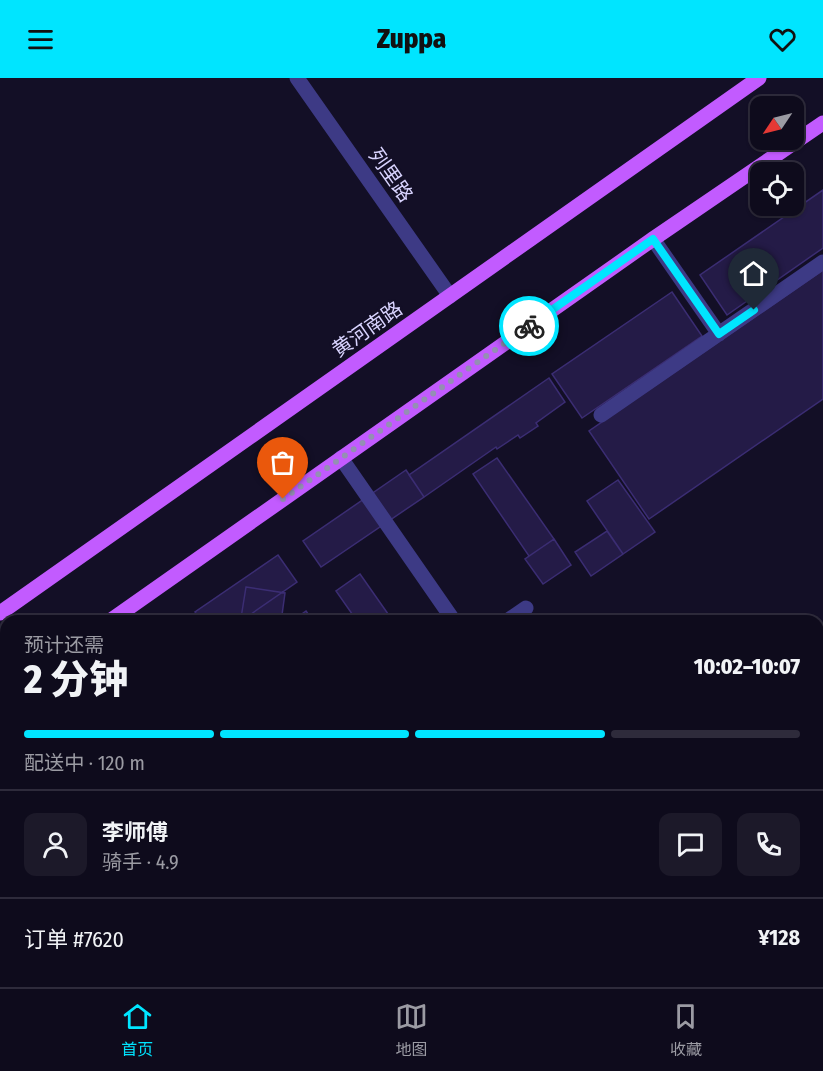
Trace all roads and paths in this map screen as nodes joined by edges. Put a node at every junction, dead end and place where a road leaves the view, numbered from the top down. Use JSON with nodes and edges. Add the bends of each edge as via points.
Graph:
{"nodes":[{"id":1,"x":297,"y":78,"type":"edge"},
{"id":2,"x":759,"y":78,"type":"edge"},
{"id":3,"x":823,"y":123,"type":"edge"},
{"id":4,"x":653,"y":239,"type":"junction"},
{"id":5,"x":823,"y":262,"type":"edge"},
{"id":6,"x":450,"y":296,"type":"junction"},
{"id":7,"x":719,"y":334,"type":"junction"},
{"id":8,"x":601,"y":415,"type":"dead end"},
{"id":9,"x":341,"y":458,"type":"junction"},
{"id":10,"x":526,"y":608,"type":"dead end"},
{"id":11,"x":0,"y":613,"type":"edge"},
{"id":12,"x":119,"y":615,"type":"edge"},
{"id":13,"x":450,"y":615,"type":"edge"},
{"id":14,"x":516,"y":615,"type":"edge"}],
"edges":[{"from":1,"to":6,"type":"street","name":"列里路"},
{"from":2,"to":6,"type":"main road","name":"黄河南路"},
{"from":3,"to":4,"type":"main road"},
{"from":4,"to":7,"type":"street"},
{"from":4,"to":9,"type":"main road"},
{"from":5,"to":7,"type":"street"},
{"from":6,"to":11,"type":"main road","name":"黄河南路"},
{"from":7,"to":8,"type":"street"},
{"from":9,"to":12,"type":"main road"},
{"from":9,"to":13,"type":"street"},
{"from":10,"to":14,"type":"street"}]}
